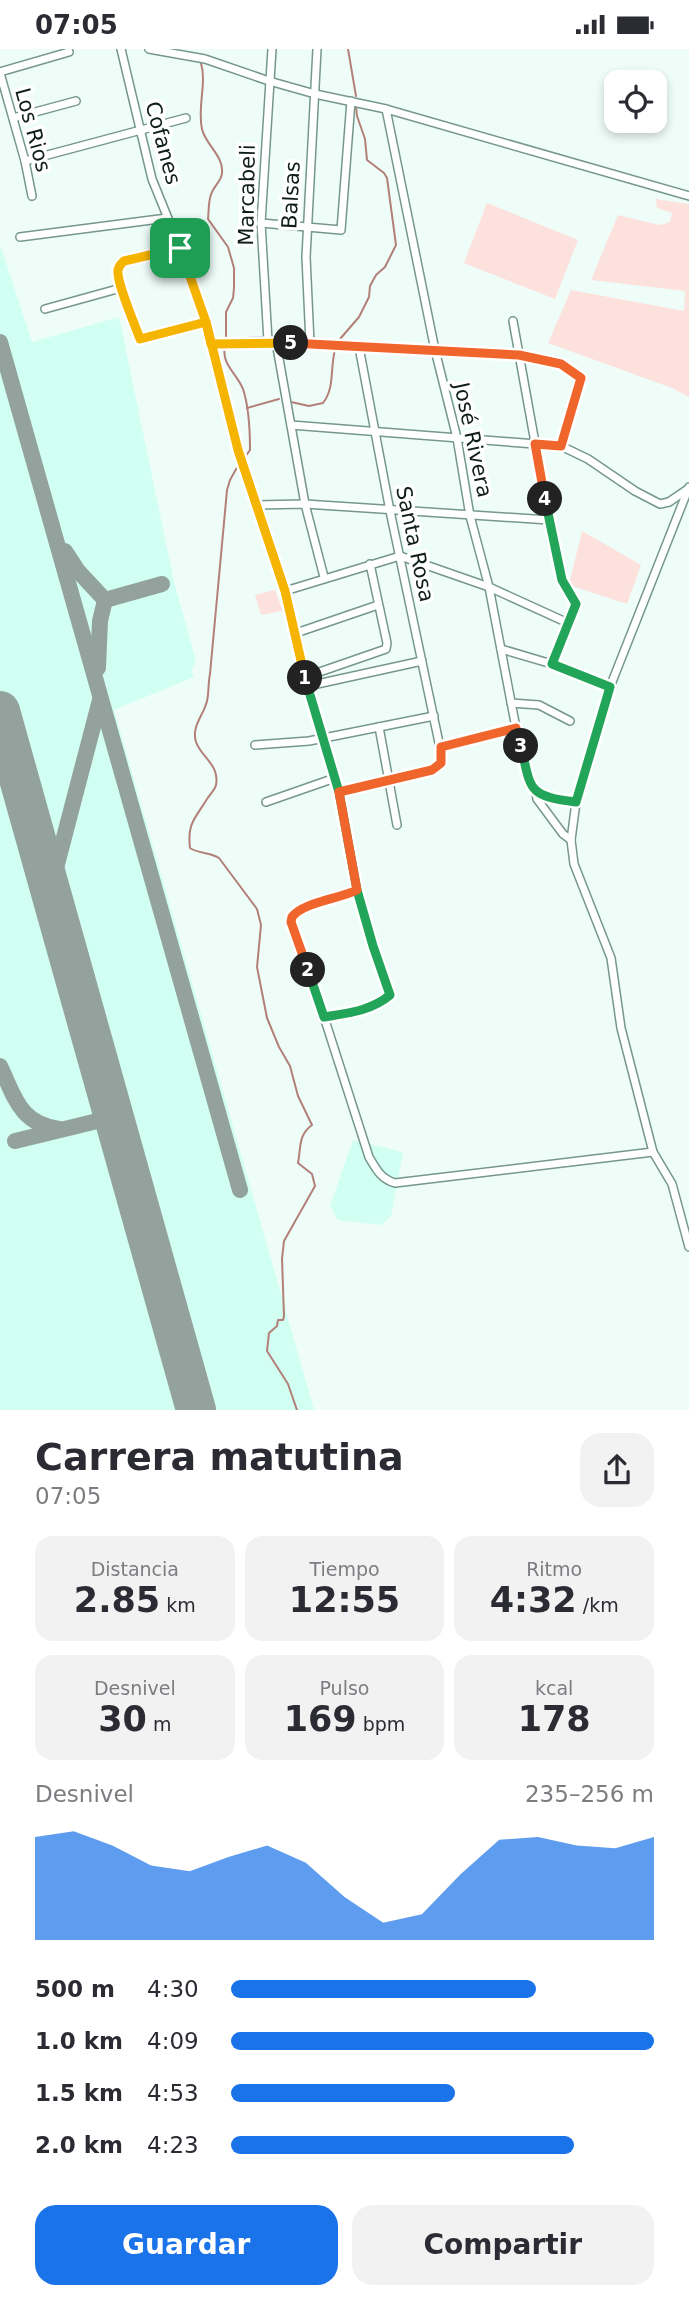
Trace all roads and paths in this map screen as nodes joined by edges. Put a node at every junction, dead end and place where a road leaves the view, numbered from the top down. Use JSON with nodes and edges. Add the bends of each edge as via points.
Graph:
{"nodes":[{"id":1,"x":121,"y":49,"type":"edge"},
{"id":2,"x":149,"y":49,"type":"edge"},
{"id":3,"x":207,"y":49,"type":"edge"},
{"id":4,"x":272,"y":49,"type":"edge"},
{"id":5,"x":317,"y":49,"type":"edge"},
{"id":6,"x":69,"y":53,"type":"dead end"},
{"id":7,"x":208,"y":60,"type":"junction"},
{"id":8,"x":0,"y":73,"type":"edge"},
{"id":9,"x":269,"y":81,"type":"junction"},
{"id":10,"x":315,"y":94,"type":"junction"},
{"id":11,"x":76,"y":101,"type":"dead end"},
{"id":12,"x":351,"y":101,"type":"junction"},
{"id":13,"x":386,"y":109,"type":"junction"},
{"id":14,"x":13,"y":118,"type":"junction"},
{"id":15,"x":186,"y":118,"type":"dead end"},
{"id":16,"x":140,"y":130,"type":"junction"},
{"id":17,"x":25,"y":161,"type":"junction"},
{"id":18,"x":32,"y":196,"type":"dead end"},
{"id":19,"x":689,"y":196,"type":"edge"},
{"id":20,"x":167,"y":218,"type":"junction"},
{"id":21,"x":261,"y":223,"type":"junction"},
{"id":22,"x":307,"y":228,"type":"junction"},
{"id":23,"x":20,"y":237,"type":"dead end"},
{"id":24,"x":180,"y":248,"type":"junction"},
{"id":25,"x":121,"y":288,"type":"junction"},
{"id":26,"x":45,"y":309,"type":"dead end"},
{"id":27,"x":513,"y":321,"type":"dead end"},
{"id":28,"x":206,"y":322,"type":"junction"},
{"id":29,"x":272,"y":342,"type":"junction"},
{"id":30,"x":310,"y":343,"type":"junction"},
{"id":31,"x":211,"y":344,"type":"junction"},
{"id":32,"x":359,"y":347,"type":"junction"},
{"id":33,"x":435,"y":349,"type":"junction"},
{"id":34,"x":519,"y":355,"type":"junction"},
{"id":35,"x":291,"y":425,"type":"junction"},
{"id":36,"x":374,"y":430,"type":"junction"},
{"id":37,"x":457,"y":438,"type":"junction"},
{"id":38,"x":535,"y":444,"type":"junction"},
{"id":39,"x":561,"y":446,"type":"junction"},
{"id":40,"x":689,"y":488,"type":"edge"},
{"id":41,"x":305,"y":504,"type":"junction"},
{"id":42,"x":256,"y":505,"type":"junction"},
{"id":43,"x":390,"y":511,"type":"junction"},
{"id":44,"x":470,"y":516,"type":"junction"},
{"id":45,"x":550,"y":520,"type":"junction"},
{"id":46,"x":400,"y":556,"type":"junction"},
{"id":47,"x":370,"y":564,"type":"junction"},
{"id":48,"x":324,"y":577,"type":"junction"},
{"id":49,"x":489,"y":587,"type":"junction"},
{"id":50,"x":285,"y":591,"type":"junction"},
{"id":51,"x":379,"y":605,"type":"junction"},
{"id":52,"x":568,"y":623,"type":"junction"},
{"id":53,"x":296,"y":633,"type":"junction"},
{"id":54,"x":501,"y":649,"type":"junction"},
{"id":55,"x":422,"y":661,"type":"junction"},
{"id":56,"x":552,"y":664,"type":"junction"},
{"id":57,"x":305,"y":677,"type":"junction"},
{"id":58,"x":307,"y":687,"type":"junction"},
{"id":59,"x":610,"y":687,"type":"junction"},
{"id":60,"x":511,"y":703,"type":"junction"},
{"id":61,"x":434,"y":716,"type":"junction"},
{"id":62,"x":570,"y":721,"type":"dead end"},
{"id":63,"x":379,"y":727,"type":"junction"},
{"id":64,"x":516,"y":728,"type":"junction"},
{"id":65,"x":323,"y":738,"type":"junction"},
{"id":66,"x":255,"y":745,"type":"dead end"},
{"id":67,"x":441,"y":747,"type":"junction"},
{"id":68,"x":335,"y":778,"type":"junction"},
{"id":69,"x":389,"y":781,"type":"junction"},
{"id":70,"x":339,"y":792,"type":"junction"},
{"id":71,"x":536,"y":792,"type":"junction"},
{"id":72,"x":266,"y":802,"type":"dead end"},
{"id":73,"x":576,"y":802,"type":"junction"},
{"id":74,"x":397,"y":825,"type":"dead end"},
{"id":75,"x":571,"y":840,"type":"junction"},
{"id":76,"x":357,"y":890,"type":"junction"},
{"id":77,"x":324,"y":1017,"type":"junction"},
{"id":78,"x":653,"y":1152,"type":"junction"},
{"id":79,"x":689,"y":1247,"type":"edge"}],
"edges":[{"from":1,"to":16,"type":"street","name":"Cofanes"},
{"from":2,"to":7,"type":"street"},
{"from":3,"to":7,"type":"street"},
{"from":4,"to":9,"type":"street","name":"Marcabeli"},
{"from":5,"to":10,"type":"street","name":"Balsas"},
{"from":6,"to":8,"type":"street"},
{"from":7,"to":9,"type":"street"},
{"from":8,"to":14,"type":"street","name":"Los Rios"},
{"from":9,"to":10,"type":"street"},
{"from":9,"to":21,"type":"street","name":"Marcabeli"},
{"from":10,"to":12,"type":"street"},
{"from":10,"to":22,"type":"street","name":"Balsas"},
{"from":11,"to":14,"type":"street"},
{"from":12,"to":13,"type":"street"},
{"from":12,"to":22,"type":"street","via":[[341,230]]},
{"from":13,"to":19,"type":"street"},
{"from":13,"to":33,"type":"street","name":"José Rivera"},
{"from":14,"to":17,"type":"street","name":"Los Rios"},
{"from":15,"to":16,"type":"street"},
{"from":16,"to":17,"type":"street"},
{"from":16,"to":20,"type":"street","name":"Cofanes"},
{"from":17,"to":18,"type":"street","name":"Los Rios"},
{"from":20,"to":23,"type":"street"},
{"from":20,"to":24,"type":"street","name":"Cofanes"},
{"from":21,"to":22,"type":"street"},
{"from":21,"to":29,"type":"street","name":"Marcabeli"},
{"from":22,"to":30,"type":"street","name":"Balsas"},
{"from":24,"to":25,"type":"street","via":[[124,261],[117,272]]},
{"from":24,"to":28,"type":"street","name":"Cofanes"},
{"from":25,"to":26,"type":"street"},
{"from":25,"to":28,"type":"street","via":[[140,339]]},
{"from":27,"to":34,"type":"street"},
{"from":28,"to":31,"type":"street","name":"Cofanes"},
{"from":29,"to":30,"type":"street"},
{"from":29,"to":31,"type":"street"},
{"from":29,"to":35,"type":"street","name":"Marcabeli"},
{"from":30,"to":32,"type":"street"},
{"from":31,"to":42,"type":"street","name":"Cofanes"},
{"from":32,"to":33,"type":"street"},
{"from":32,"to":36,"type":"street","name":"Santa Rosa"},
{"from":33,"to":34,"type":"street"},
{"from":33,"to":37,"type":"street","name":"José Rivera"},
{"from":34,"to":38,"type":"street"},
{"from":34,"to":39,"type":"street","via":[[561,364],[581,378]]},
{"from":35,"to":36,"type":"street"},
{"from":35,"to":41,"type":"street","name":"Marcabeli"},
{"from":36,"to":37,"type":"street"},
{"from":36,"to":43,"type":"street","name":"Santa Rosa"},
{"from":37,"to":38,"type":"street"},
{"from":37,"to":44,"type":"street","name":"José Rivera"},
{"from":38,"to":39,"type":"street"},
{"from":38,"to":45,"type":"street"},
{"from":39,"to":40,"type":"street","via":[[660,504]]},
{"from":40,"to":59,"type":"street"},
{"from":41,"to":42,"type":"street"},
{"from":41,"to":43,"type":"street"},
{"from":41,"to":48,"type":"street","name":"Marcabeli"},
{"from":42,"to":50,"type":"street","name":"Cofanes"},
{"from":43,"to":44,"type":"street"},
{"from":43,"to":46,"type":"street","name":"Santa Rosa"},
{"from":44,"to":45,"type":"street"},
{"from":44,"to":49,"type":"street","name":"José Rivera"},
{"from":45,"to":52,"type":"street","via":[[562,580],[576,604]]},
{"from":46,"to":47,"type":"street"},
{"from":46,"to":49,"type":"street"},
{"from":46,"to":55,"type":"street","name":"Santa Rosa"},
{"from":47,"to":48,"type":"street"},
{"from":47,"to":51,"type":"street"},
{"from":48,"to":50,"type":"street"},
{"from":49,"to":52,"type":"street"},
{"from":49,"to":54,"type":"street","name":"José Rivera"},
{"from":50,"to":53,"type":"street","name":"Cofanes"},
{"from":51,"to":53,"type":"street"},
{"from":51,"to":57,"type":"street","via":[[386,649]]},
{"from":52,"to":56,"type":"street"},
{"from":53,"to":57,"type":"street","name":"Cofanes"},
{"from":54,"to":56,"type":"street"},
{"from":54,"to":60,"type":"street","name":"José Rivera"},
{"from":55,"to":58,"type":"street"},
{"from":55,"to":61,"type":"street","name":"Santa Rosa"},
{"from":56,"to":59,"type":"street"},
{"from":57,"to":58,"type":"street","name":"Cofanes"},
{"from":58,"to":65,"type":"street","name":"Cofanes"},
{"from":59,"to":73,"type":"street"},
{"from":60,"to":62,"type":"street","via":[[539,705]]},
{"from":60,"to":64,"type":"street","name":"José Rivera"},
{"from":61,"to":63,"type":"street"},
{"from":61,"to":67,"type":"street","name":"Santa Rosa"},
{"from":63,"to":65,"type":"street"},
{"from":63,"to":69,"type":"street"},
{"from":64,"to":67,"type":"street"},
{"from":64,"to":71,"type":"street","name":"José Rivera","via":[[529,784]]},
{"from":65,"to":66,"type":"street"},
{"from":65,"to":68,"type":"street","name":"Cofanes"},
{"from":67,"to":69,"type":"street","via":[[438,767]]},
{"from":68,"to":70,"type":"street","name":"Cofanes"},
{"from":68,"to":72,"type":"street"},
{"from":69,"to":70,"type":"street"},
{"from":69,"to":74,"type":"street"},
{"from":70,"to":76,"type":"street","name":"Cofanes"},
{"from":71,"to":73,"type":"street"},
{"from":71,"to":75,"type":"street","name":"José Rivera"},
{"from":73,"to":75,"type":"street"},
{"from":75,"to":78,"type":"street","via":[[574,864],[611,958],[621,1028]]},
{"from":76,"to":77,"type":"street","via":[[302,908],[292,917]]},
{"from":76,"to":77,"type":"street","name":"Cofanes","via":[[390,995],[380,1004]]},
{"from":77,"to":78,"type":"street","via":[[369,1157],[386,1181]]},
{"from":78,"to":79,"type":"street","via":[[672,1184]]}]}
